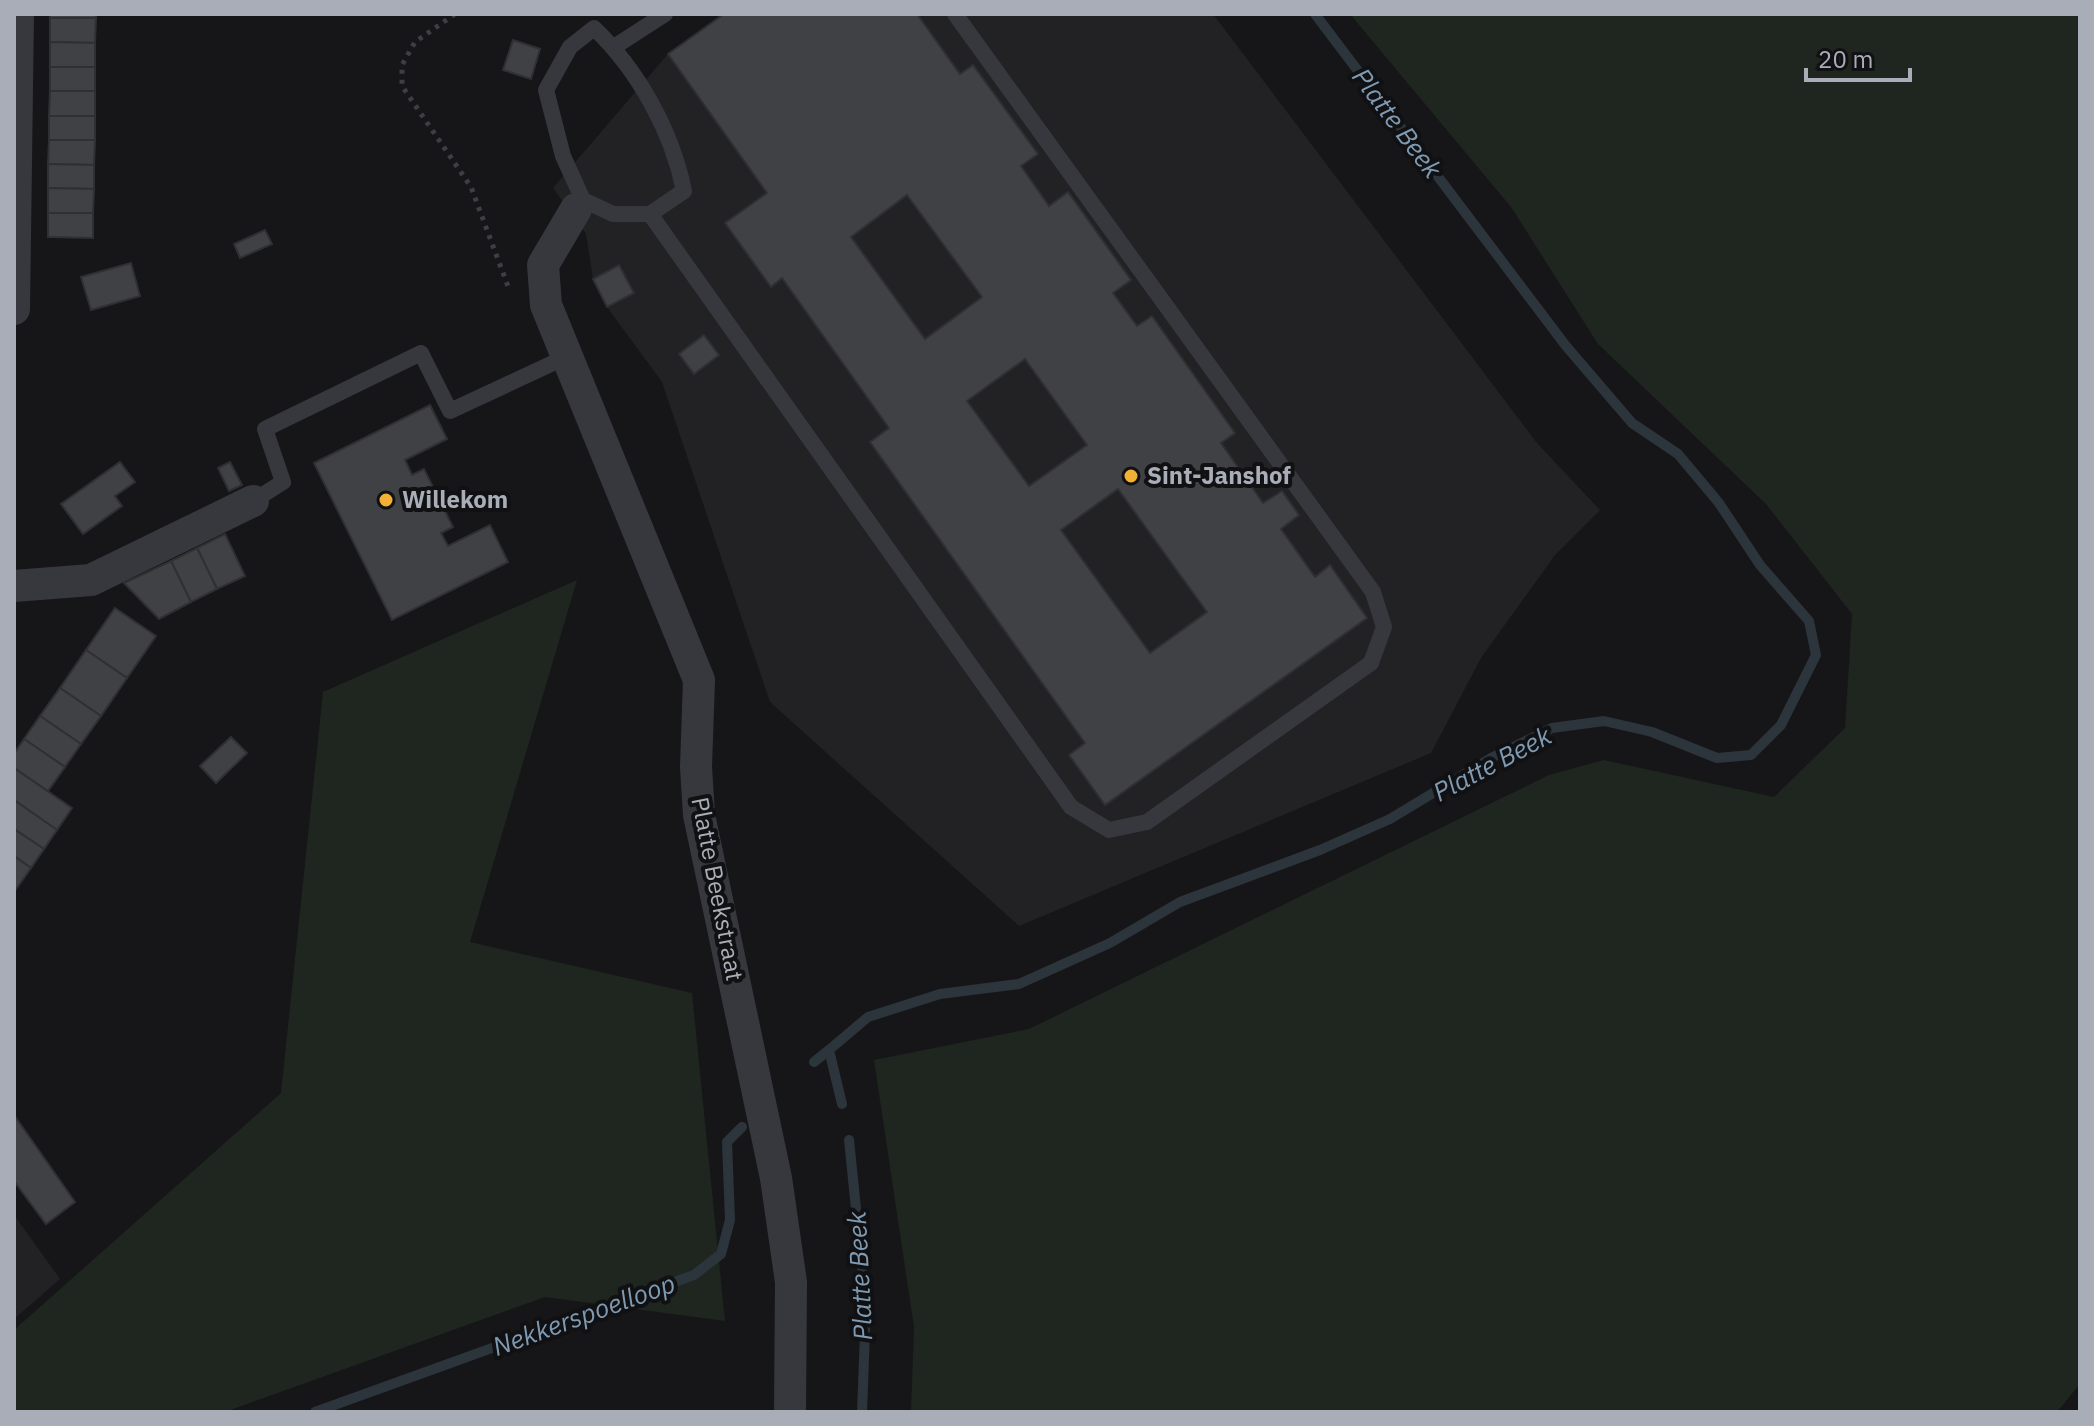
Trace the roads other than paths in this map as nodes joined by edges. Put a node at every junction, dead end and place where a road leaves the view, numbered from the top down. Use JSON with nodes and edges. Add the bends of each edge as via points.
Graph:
{"nodes":[{"id":1,"x":18,"y":14,"type":"edge"},
{"id":2,"x":665,"y":14,"type":"edge"},
{"id":3,"x":955,"y":14,"type":"edge"},
{"id":4,"x":590,"y":21,"type":"edge"},
{"id":5,"x":614,"y":47,"type":"junction"},
{"id":6,"x":580,"y":204,"type":"junction"},
{"id":7,"x":650,"y":214,"type":"junction"},
{"id":8,"x":14,"y":309,"type":"edge"},
{"id":9,"x":566,"y":357,"type":"junction"},
{"id":10,"x":253,"y":501,"type":"joint"},
{"id":11,"x":14,"y":586,"type":"edge"},
{"id":12,"x":790,"y":1412,"type":"edge"}],
"edges":[{"from":1,"to":8,"type":"street"},
{"from":2,"to":5,"type":"lane"},
{"from":3,"to":7,"type":"lane","via":[[1373,592],[1384,627],[1371,663],[1147,822],[1109,830],[1071,807]]},
{"from":4,"to":5,"type":"lane"},
{"from":4,"to":6,"type":"lane","via":[[546,90]]},
{"from":5,"to":7,"type":"lane","via":[[633,70],[678,162],[684,191]]},
{"from":6,"to":7,"type":"lane","via":[[613,214]]},
{"from":6,"to":9,"type":"street","name":"Platte Beekstraat","via":[[543,265],[546,305]]},
{"from":9,"to":10,"type":"lane","via":[[450,411],[421,353],[265,429],[283,482]]},
{"from":9,"to":12,"type":"street","name":"Platte Beekstraat","via":[[699,680],[699,815],[776,1178],[791,1282]]},
{"from":10,"to":11,"type":"street","via":[[91,580]]}]}
